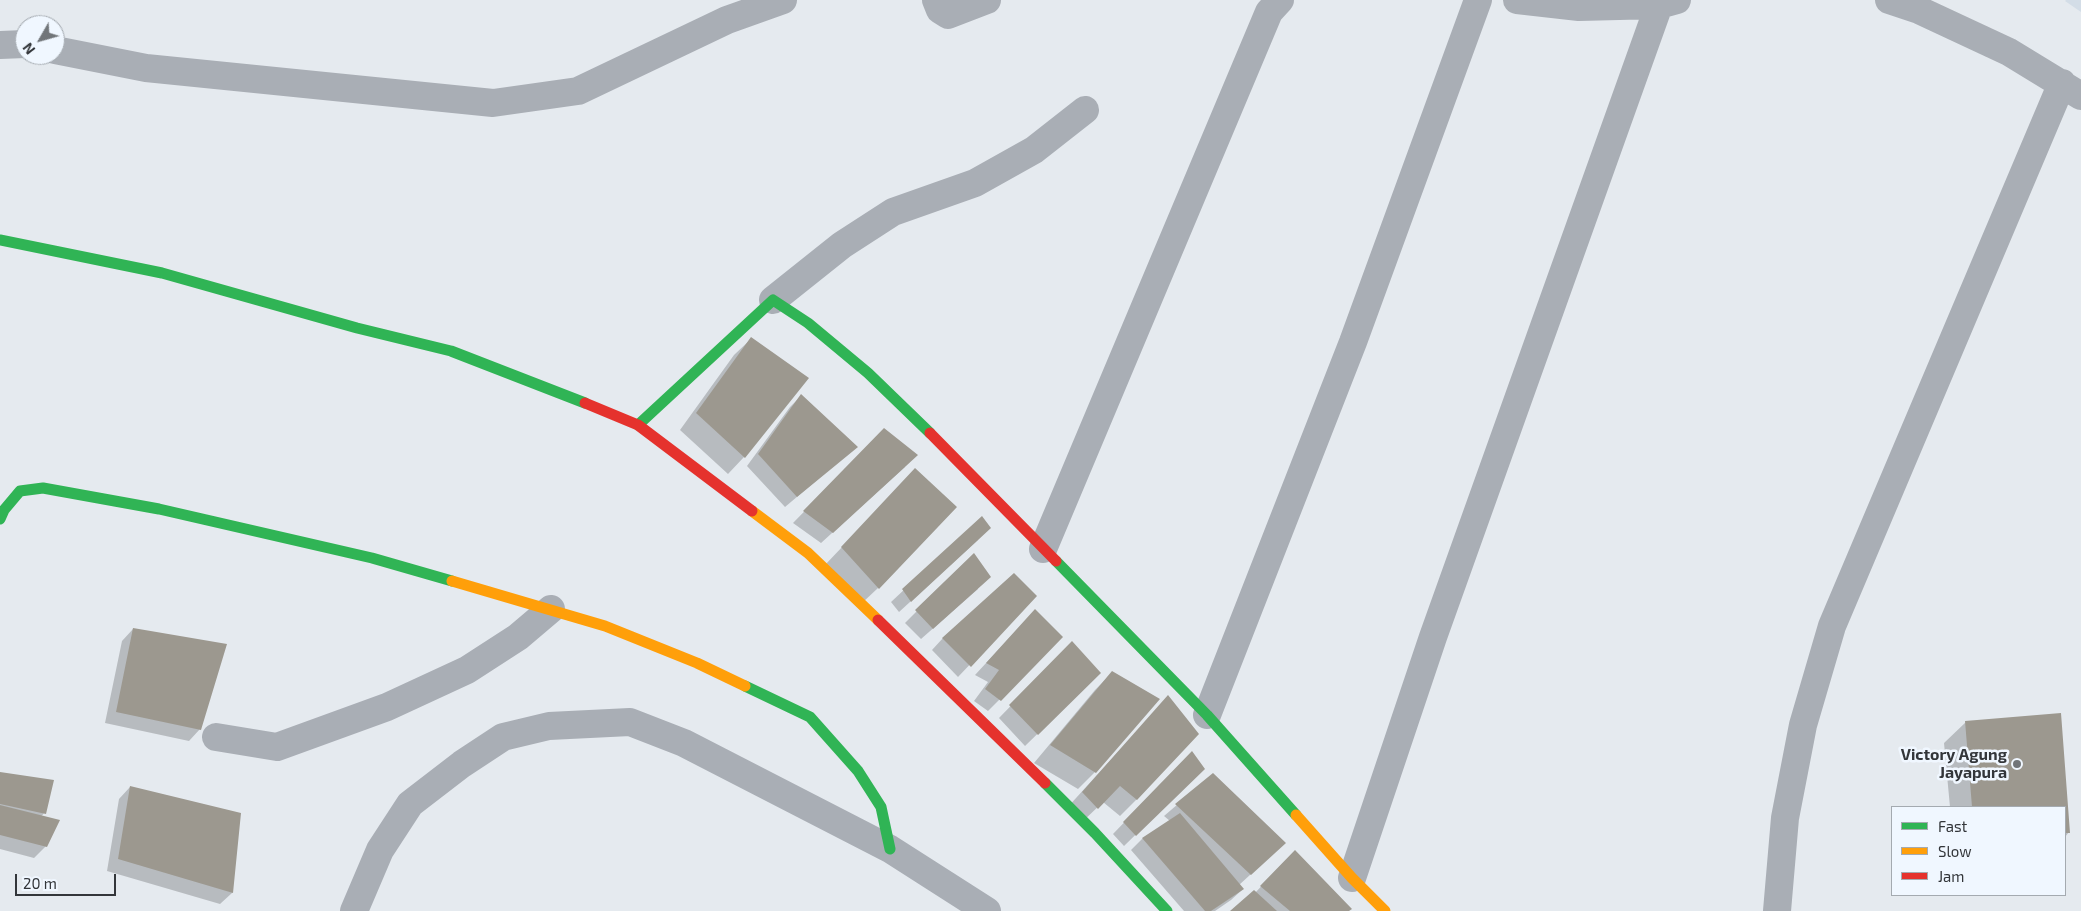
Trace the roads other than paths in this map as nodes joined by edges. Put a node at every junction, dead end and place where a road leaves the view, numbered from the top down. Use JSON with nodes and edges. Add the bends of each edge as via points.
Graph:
{"nodes":[{"id":1,"x":783,"y":0,"type":"edge"},
{"id":2,"x":936,"y":0,"type":"edge"},
{"id":3,"x":987,"y":0,"type":"edge"},
{"id":4,"x":1280,"y":0,"type":"edge"},
{"id":5,"x":1478,"y":0,"type":"edge"},
{"id":6,"x":1516,"y":0,"type":"edge"},
{"id":7,"x":1889,"y":0,"type":"edge"},
{"id":8,"x":1668,"y":3,"type":"edge"},
{"id":9,"x":15,"y":44,"type":"edge"},
{"id":10,"x":0,"y":45,"type":"edge"},
{"id":11,"x":65,"y":52,"type":"edge"},
{"id":12,"x":2071,"y":90,"type":"edge"},
{"id":13,"x":1085,"y":110,"type":"dead end"},
{"id":14,"x":2,"y":240,"type":"edge"},
{"id":15,"x":0,"y":252,"type":"edge"},
{"id":16,"x":774,"y":300,"type":"junction"},
{"id":17,"x":638,"y":425,"type":"junction"},
{"id":18,"x":0,"y":518,"type":"edge"},
{"id":19,"x":1043,"y":549,"type":"junction"},
{"id":20,"x":551,"y":609,"type":"junction"},
{"id":21,"x":1207,"y":715,"type":"junction"},
{"id":22,"x":216,"y":737,"type":"dead end"},
{"id":23,"x":890,"y":849,"type":"junction"},
{"id":24,"x":1352,"y":878,"type":"junction"},
{"id":25,"x":354,"y":911,"type":"edge"},
{"id":26,"x":987,"y":911,"type":"edge"},
{"id":27,"x":1167,"y":911,"type":"edge"},
{"id":28,"x":1385,"y":911,"type":"edge"},
{"id":29,"x":1777,"y":911,"type":"edge"}],
"edges":[{"from":1,"to":11,"type":"street","via":[[727,20],[578,91],[493,103],[146,68]]},
{"from":2,"to":3,"type":"street","via":[[940,10],[948,15]]},
{"from":4,"to":19,"type":"street","via":[[1269,12]]},
{"from":5,"to":21,"type":"street","via":[[1353,342]]},
{"from":6,"to":8,"type":"street","via":[[1579,7]]},
{"from":7,"to":12,"type":"street","via":[[1919,10],[2009,52]]},
{"from":8,"to":24,"type":"street","via":[[1433,636]]},
{"from":9,"to":10,"type":"street"},
{"from":12,"to":29,"type":"street","via":[[1832,626],[1803,725],[1785,818]]},
{"from":13,"to":16,"type":"street","via":[[1034,150],[975,183],[893,212],[842,245]]},
{"from":14,"to":15,"type":"street"},
{"from":14,"to":17,"type":"street","via":[[162,273],[452,351]]},
{"from":16,"to":17,"type":"street"},
{"from":16,"to":19,"type":"street","via":[[808,323],[868,373]]},
{"from":17,"to":27,"type":"street","via":[[808,553],[1088,826]]},
{"from":18,"to":20,"type":"street","via":[[20,491],[43,488],[159,509],[372,558]]},
{"from":19,"to":21,"type":"street"},
{"from":20,"to":22,"type":"street","via":[[518,637],[467,670],[387,707],[277,747]]},
{"from":20,"to":23,"type":"street","via":[[605,626],[698,663],[810,717],[858,771],[881,807]]},
{"from":21,"to":24,"type":"street"},
{"from":23,"to":25,"type":"street","via":[[684,743],[630,722],[549,726],[503,737],[410,804],[380,850]]},
{"from":23,"to":26,"type":"street"},
{"from":24,"to":28,"type":"street"}]}
